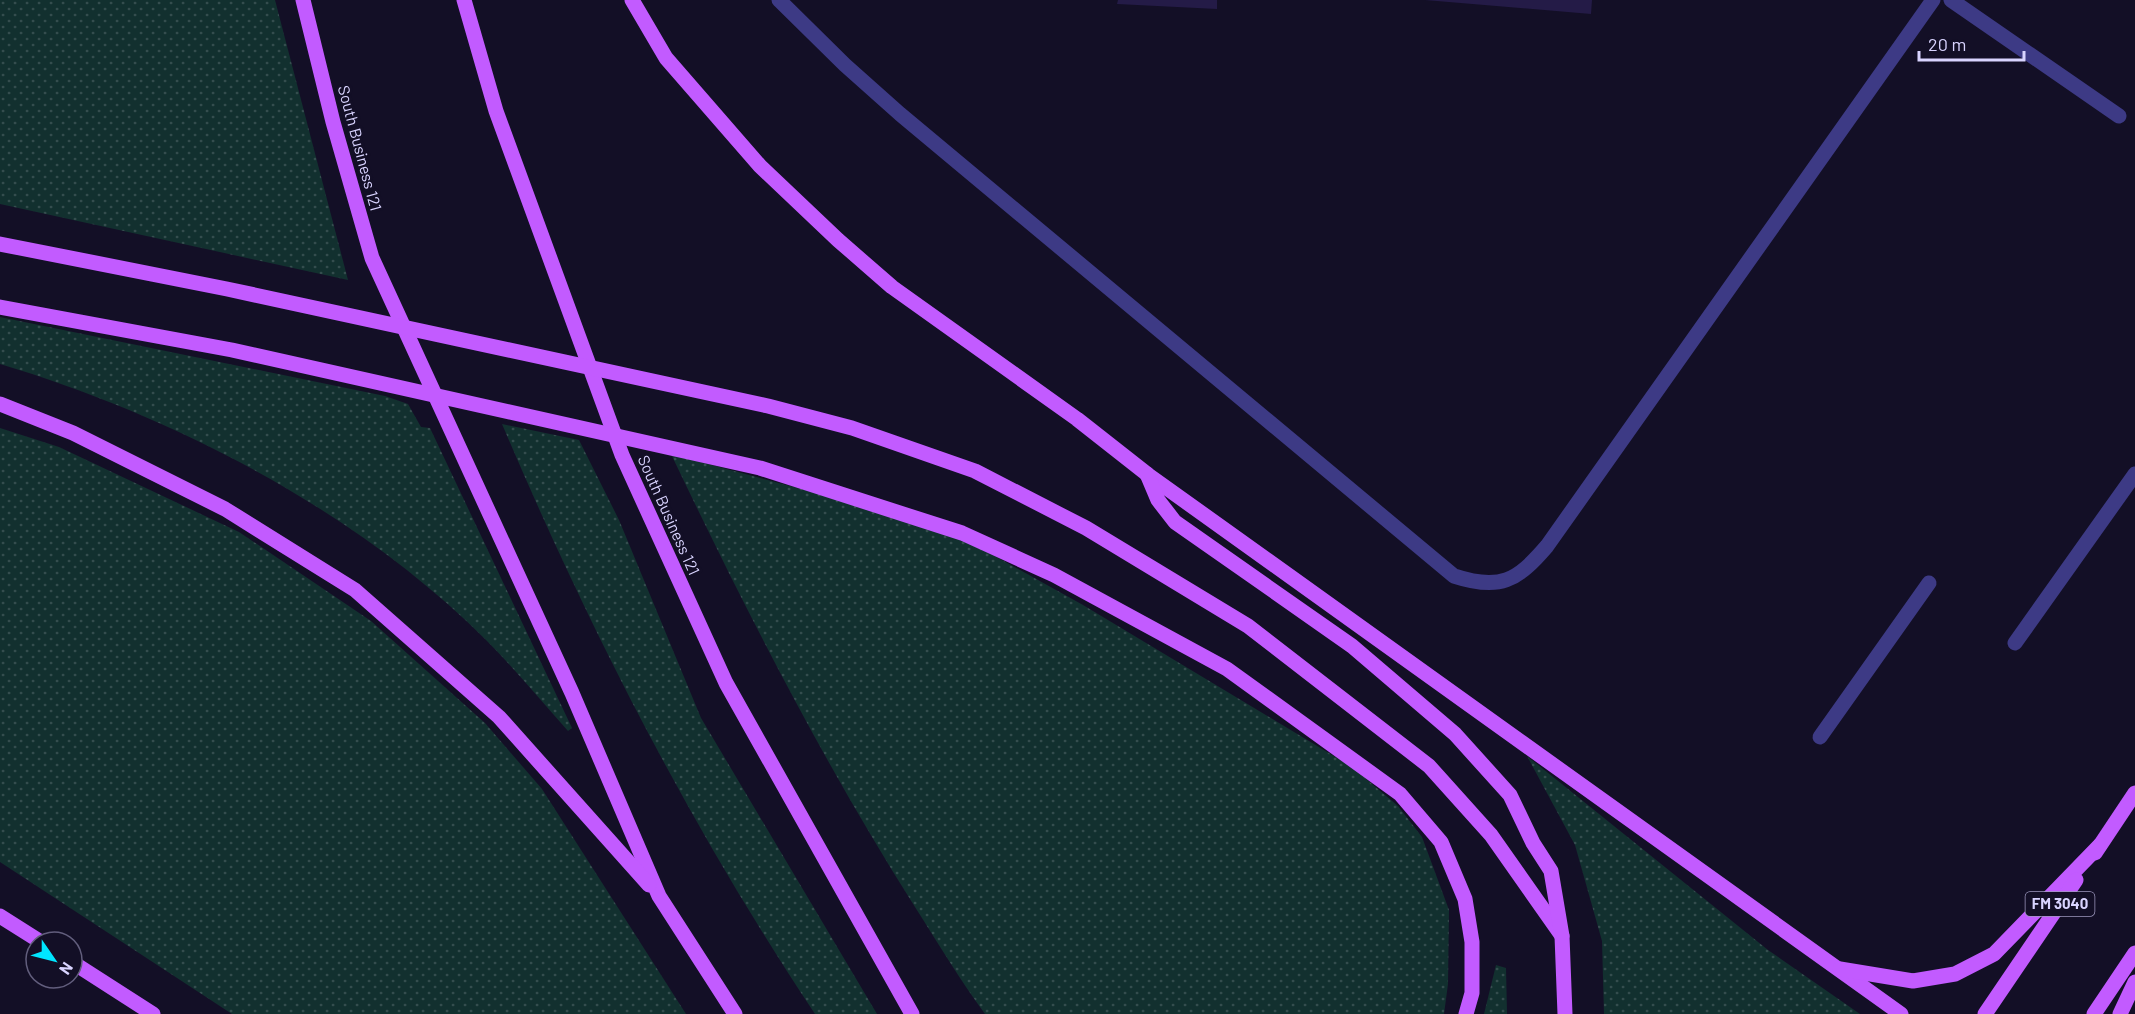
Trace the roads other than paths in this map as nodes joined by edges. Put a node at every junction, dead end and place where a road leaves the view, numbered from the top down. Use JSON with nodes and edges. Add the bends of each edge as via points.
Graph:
{"nodes":[{"id":1,"x":303,"y":0,"type":"edge"},
{"id":2,"x":464,"y":0,"type":"edge"},
{"id":3,"x":632,"y":0,"type":"edge"},
{"id":4,"x":779,"y":0,"type":"edge"},
{"id":5,"x":1933,"y":0,"type":"edge"},
{"id":6,"x":1951,"y":0,"type":"edge"},
{"id":7,"x":2119,"y":116,"type":"dead end"},
{"id":8,"x":0,"y":244,"type":"edge"},
{"id":9,"x":0,"y":307,"type":"edge"},
{"id":10,"x":0,"y":404,"type":"edge"},
{"id":11,"x":1147,"y":474,"type":"junction"},
{"id":12,"x":2135,"y":474,"type":"edge"},
{"id":13,"x":1929,"y":583,"type":"dead end"},
{"id":14,"x":2015,"y":643,"type":"dead end"},
{"id":15,"x":1820,"y":737,"type":"dead end"},
{"id":16,"x":2135,"y":793,"type":"edge"},
{"id":17,"x":2100,"y":845,"type":"junction"},
{"id":18,"x":659,"y":896,"type":"junction"},
{"id":19,"x":0,"y":916,"type":"edge"},
{"id":20,"x":24,"y":931,"type":"edge"},
{"id":21,"x":1563,"y":936,"type":"junction"},
{"id":22,"x":2135,"y":953,"type":"edge"},
{"id":23,"x":1838,"y":969,"type":"junction"},
{"id":24,"x":84,"y":970,"type":"edge"},
{"id":25,"x":2135,"y":982,"type":"edge"},
{"id":26,"x":153,"y":1014,"type":"edge"},
{"id":27,"x":735,"y":1014,"type":"edge"},
{"id":28,"x":912,"y":1014,"type":"edge"},
{"id":29,"x":1466,"y":1014,"type":"edge"},
{"id":30,"x":1564,"y":1014,"type":"edge"},
{"id":31,"x":1900,"y":1014,"type":"edge"},
{"id":32,"x":1984,"y":1014,"type":"edge"},
{"id":33,"x":2094,"y":1014,"type":"edge"},
{"id":34,"x":2120,"y":1014,"type":"edge"}],
"edges":[{"from":1,"to":18,"type":"main road","name":"South Business 121","via":[[372,258],[572,693]]},
{"from":2,"to":28,"type":"main road","name":"South Business 121","via":[[496,111],[622,455],[726,683]]},
{"from":3,"to":11,"type":"main road","via":[[666,58],[760,166],[838,240],[892,287]]},
{"from":4,"to":5,"type":"street","via":[[900,114],[1454,576],[1493,582],[1513,579],[1530,567],[1547,546]]},
{"from":6,"to":7,"type":"street"},
{"from":8,"to":21,"type":"main road","via":[[768,406],[852,428],[975,471],[1086,528],[1248,626],[1430,766],[1491,836]]},
{"from":9,"to":29,"type":"main road","via":[[232,350],[760,468],[962,533],[1054,575],[1227,669],[1400,794],[1441,842],[1465,899],[1472,942],[1472,993]]},
{"from":10,"to":18,"type":"main road","via":[[73,433],[225,509],[354,590],[499,717]]},
{"from":11,"to":21,"type":"main road","via":[[1158,500],[1174,522],[1352,646],[1455,734],[1510,795],[1551,871]]},
{"from":11,"to":23,"type":"main road"},
{"from":12,"to":14,"type":"street"},
{"from":13,"to":15,"type":"street"},
{"from":16,"to":17,"type":"main road","number":"FM 3040"},
{"from":17,"to":23,"type":"main road","via":[[1994,954],[1955,974],[1913,981]]},
{"from":17,"to":32,"type":"main road","number":"FM 3040"},
{"from":18,"to":27,"type":"main road","name":"South Business 121"},
{"from":19,"to":20,"type":"main road"},
{"from":21,"to":30,"type":"main road"},
{"from":22,"to":33,"type":"main road"},
{"from":23,"to":31,"type":"main road"},
{"from":24,"to":26,"type":"main road"},
{"from":25,"to":34,"type":"main road"}]}
